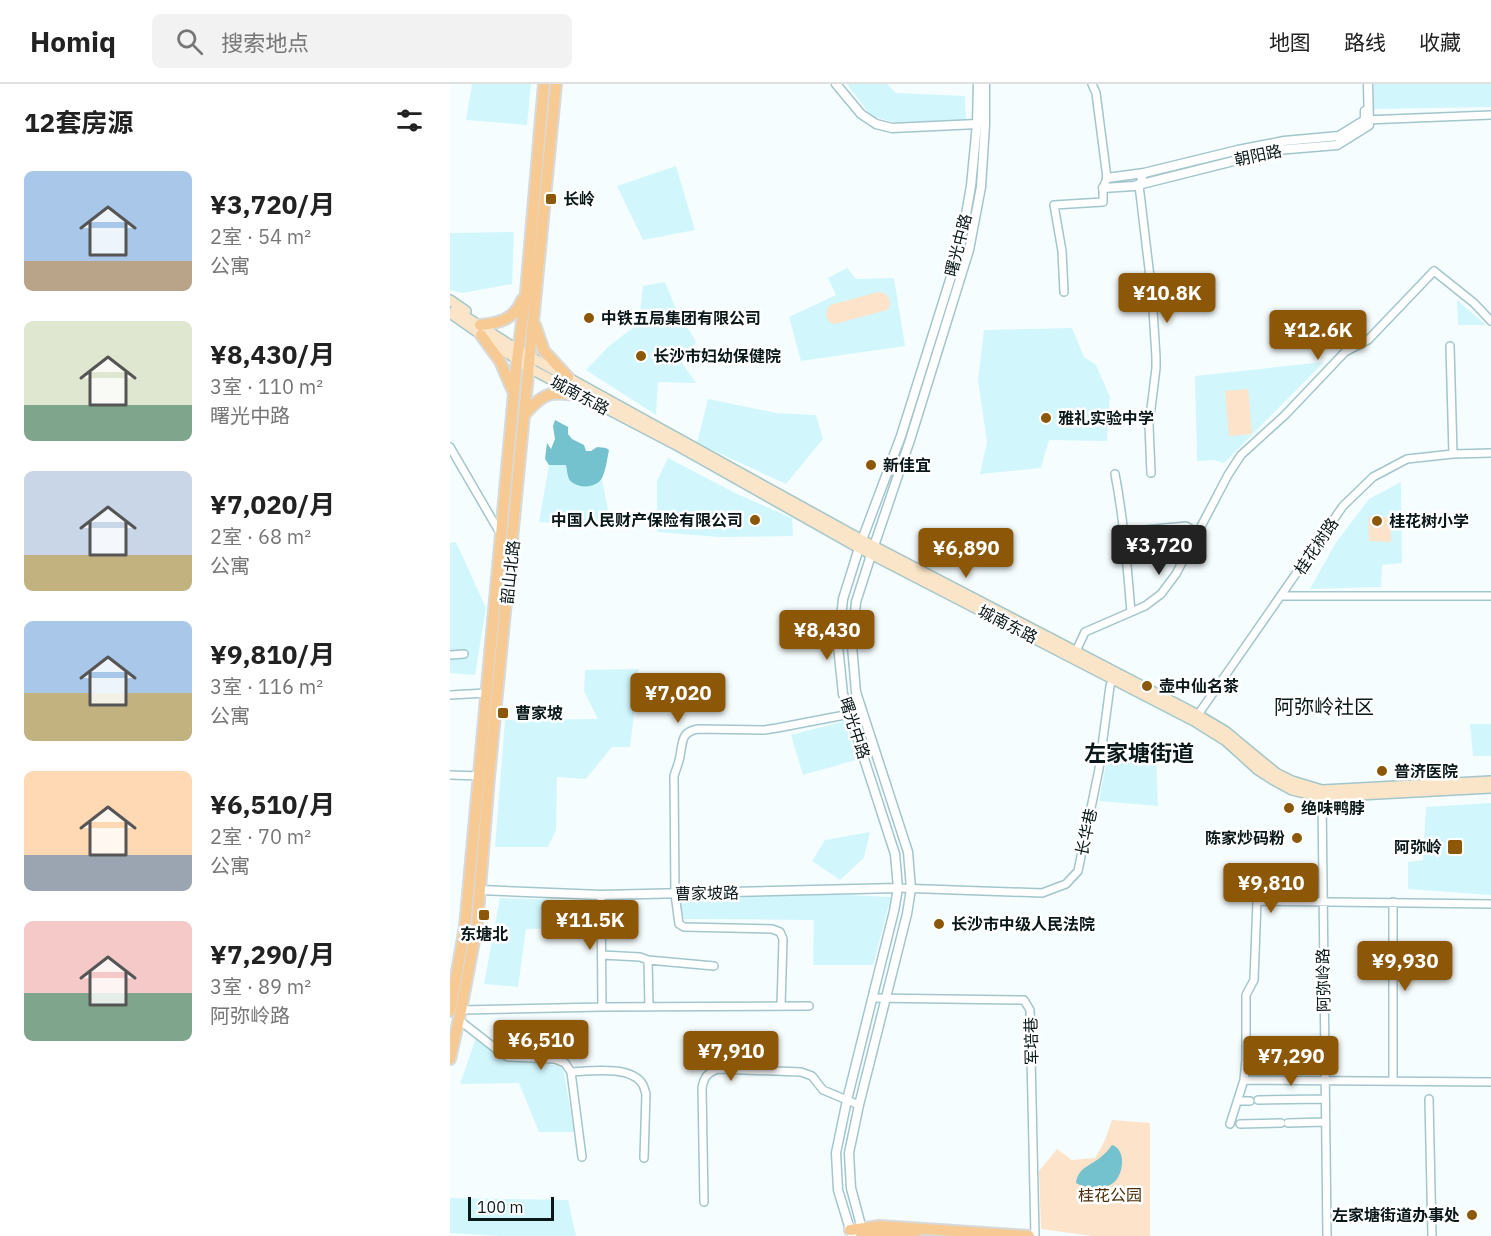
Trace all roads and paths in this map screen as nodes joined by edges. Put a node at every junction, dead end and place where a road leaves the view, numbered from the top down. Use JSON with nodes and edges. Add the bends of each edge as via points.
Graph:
{"nodes":[{"id":1,"x":544,"y":84,"type":"edge"},
{"id":2,"x":556,"y":84,"type":"edge"},
{"id":3,"x":836,"y":84,"type":"edge"},
{"id":4,"x":978,"y":84,"type":"edge"},
{"id":5,"x":985,"y":84,"type":"edge"},
{"id":6,"x":1092,"y":84,"type":"edge"},
{"id":7,"x":1366,"y":84,"type":"edge"},
{"id":8,"x":1491,"y":116,"type":"edge"},
{"id":9,"x":1367,"y":120,"type":"junction"},
{"id":10,"x":977,"y":124,"type":"junction"},
{"id":11,"x":1144,"y":173,"type":"junction"},
{"id":12,"x":1107,"y":178,"type":"junction"},
{"id":13,"x":1139,"y":185,"type":"junction"},
{"id":14,"x":1103,"y":188,"type":"junction"},
{"id":15,"x":526,"y":292,"type":"junction"},
{"id":16,"x":1064,"y":292,"type":"dead end"},
{"id":17,"x":450,"y":300,"type":"edge"},
{"id":18,"x":451,"y":312,"type":"edge"},
{"id":19,"x":534,"y":321,"type":"junction"},
{"id":20,"x":1491,"y":321,"type":"edge"},
{"id":21,"x":479,"y":329,"type":"junction"},
{"id":22,"x":1450,"y":346,"type":"dead end"},
{"id":23,"x":517,"y":355,"type":"junction"},
{"id":24,"x":530,"y":356,"type":"junction"},
{"id":25,"x":529,"y":368,"type":"junction"},
{"id":26,"x":568,"y":377,"type":"junction"},
{"id":27,"x":513,"y":395,"type":"junction"},
{"id":28,"x":584,"y":396,"type":"junction"},
{"id":29,"x":525,"y":414,"type":"junction"},
{"id":30,"x":450,"y":447,"type":"edge"},
{"id":31,"x":1491,"y":453,"type":"edge"},
{"id":32,"x":1453,"y":454,"type":"junction"},
{"id":33,"x":1151,"y":473,"type":"dead end"},
{"id":34,"x":1115,"y":474,"type":"dead end"},
{"id":35,"x":1124,"y":532,"type":"junction"},
{"id":36,"x":1197,"y":532,"type":"junction"},
{"id":37,"x":501,"y":534,"type":"junction"},
{"id":38,"x":861,"y":544,"type":"junction"},
{"id":39,"x":872,"y":550,"type":"junction"},
{"id":40,"x":1281,"y":596,"type":"junction"},
{"id":41,"x":1491,"y":596,"type":"edge"},
{"id":42,"x":1131,"y":612,"type":"junction"},
{"id":43,"x":1076,"y":651,"type":"junction"},
{"id":44,"x":464,"y":654,"type":"dead end"},
{"id":45,"x":450,"y":655,"type":"edge"},
{"id":46,"x":1113,"y":678,"type":"junction"},
{"id":47,"x":486,"y":693,"type":"junction"},
{"id":48,"x":450,"y":695,"type":"edge"},
{"id":49,"x":850,"y":714,"type":"junction"},
{"id":50,"x":1196,"y":718,"type":"junction"},
{"id":51,"x":450,"y":775,"type":"edge"},
{"id":52,"x":484,"y":777,"type":"junction"},
{"id":53,"x":1491,"y":781,"type":"edge"},
{"id":54,"x":1491,"y":788,"type":"edge"},
{"id":55,"x":1322,"y":797,"type":"junction"},
{"id":56,"x":898,"y":888,"type":"junction"},
{"id":57,"x":911,"y":889,"type":"junction"},
{"id":58,"x":480,"y":890,"type":"junction"},
{"id":59,"x":675,"y":894,"type":"junction"},
{"id":60,"x":602,"y":895,"type":"junction"},
{"id":61,"x":1322,"y":901,"type":"junction"},
{"id":62,"x":1393,"y":902,"type":"junction"},
{"id":63,"x":1491,"y":904,"type":"edge"},
{"id":64,"x":602,"y":955,"type":"junction"},
{"id":65,"x":648,"y":960,"type":"junction"},
{"id":66,"x":714,"y":966,"type":"dead end"},
{"id":67,"x":872,"y":998,"type":"junction"},
{"id":68,"x":885,"y":998,"type":"junction"},
{"id":69,"x":781,"y":1006,"type":"junction"},
{"id":70,"x":809,"y":1006,"type":"dead end"},
{"id":71,"x":602,"y":1007,"type":"junction"},
{"id":72,"x":649,"y":1007,"type":"junction"},
{"id":73,"x":457,"y":1014,"type":"edge"},
{"id":74,"x":450,"y":1059,"type":"edge"},
{"id":75,"x":571,"y":1072,"type":"junction"},
{"id":76,"x":1244,"y":1080,"type":"junction"},
{"id":77,"x":1325,"y":1081,"type":"junction"},
{"id":78,"x":1393,"y":1081,"type":"junction"},
{"id":79,"x":1491,"y":1082,"type":"edge"},
{"id":80,"x":1325,"y":1099,"type":"junction"},
{"id":81,"x":1429,"y":1099,"type":"dead end"},
{"id":82,"x":847,"y":1100,"type":"junction"},
{"id":83,"x":1238,"y":1101,"type":"junction"},
{"id":84,"x":859,"y":1105,"type":"junction"},
{"id":85,"x":1325,"y":1122,"type":"junction"},
{"id":86,"x":1230,"y":1124,"type":"dead end"},
{"id":87,"x":1240,"y":1124,"type":"dead end"},
{"id":88,"x":582,"y":1157,"type":"dead end"},
{"id":89,"x":644,"y":1158,"type":"dead end"},
{"id":90,"x":704,"y":1202,"type":"dead end"},
{"id":91,"x":856,"y":1234,"type":"edge"},
{"id":92,"x":915,"y":1236,"type":"edge"},
{"id":93,"x":1029,"y":1236,"type":"edge"},
{"id":94,"x":1035,"y":1236,"type":"edge"},
{"id":95,"x":1327,"y":1236,"type":"edge"},
{"id":96,"x":1432,"y":1236,"type":"edge"}],
"edges":[{"from":1,"to":15,"type":"main road","name":"韶山北路"},
{"from":2,"to":19,"type":"main road","name":"韶山北路"},
{"from":3,"to":10,"type":"street","via":[[861,114],[876,124],[892,128]]},
{"from":4,"to":10,"type":"street","name":"曙光中路"},
{"from":5,"to":39,"type":"street","name":"曙光中路","via":[[981,187],[969,250]]},
{"from":6,"to":12,"type":"street"},
{"from":7,"to":9,"type":"street"},
{"from":8,"to":9,"type":"street"},
{"from":9,"to":11,"type":"street","name":"朝阳路","via":[[1339,136],[1238,150]]},
{"from":9,"to":13,"type":"street","name":"朝阳路","via":[[1369,125],[1337,145],[1277,150]]},
{"from":10,"to":38,"type":"street","name":"曙光中路","via":[[960,248],[901,436]]},
{"from":11,"to":12,"type":"street","name":"朝阳路"},
{"from":11,"to":13,"type":"street"},
{"from":12,"to":14,"type":"street"},
{"from":13,"to":14,"type":"street","name":"朝阳路"},
{"from":13,"to":33,"type":"street","via":[[1156,357],[1149,425]]},
{"from":14,"to":16,"type":"street","via":[[1103,202],[1054,205]]},
{"from":15,"to":21,"type":"main road","via":[[508,319]]},
{"from":15,"to":23,"type":"main road","name":"韶山北路"},
{"from":17,"to":21,"type":"main road"},
{"from":18,"to":21,"type":"main road","name":"城南东路"},
{"from":19,"to":24,"type":"main road","name":"韶山北路"},
{"from":19,"to":26,"type":"main road","via":[[544,351]]},
{"from":20,"to":36,"type":"street","via":[[1434,271],[1368,340],[1345,352],[1241,455]]},
{"from":21,"to":23,"type":"main road","name":"城南东路"},
{"from":21,"to":27,"type":"main road","via":[[500,361]]},
{"from":22,"to":32,"type":"street"},
{"from":23,"to":24,"type":"main road","name":"城南东路"},
{"from":23,"to":25,"type":"main road","name":"城南东路"},
{"from":23,"to":27,"type":"main road","name":"韶山北路"},
{"from":24,"to":25,"type":"main road","name":"韶山北路"},
{"from":24,"to":26,"type":"main road","name":"城南东路"},
{"from":25,"to":28,"type":"main road","name":"城南东路"},
{"from":25,"to":29,"type":"main road","name":"韶山北路"},
{"from":26,"to":38,"type":"main road","name":"城南东路"},
{"from":27,"to":37,"type":"main road","name":"韶山北路"},
{"from":28,"to":29,"type":"main road","via":[[556,392],[537,400]]},
{"from":28,"to":38,"type":"main road","name":"城南东路"},
{"from":29,"to":52,"type":"main road","name":"韶山北路"},
{"from":30,"to":37,"type":"street"},
{"from":31,"to":32,"type":"street","name":"桂花树路"},
{"from":32,"to":40,"type":"street","name":"桂花树路","via":[[1407,459],[1373,477],[1343,506]]},
{"from":34,"to":35,"type":"street"},
{"from":35,"to":36,"type":"street","via":[[1186,526]]},
{"from":35,"to":42,"type":"street"},
{"from":36,"to":42,"type":"street","via":[[1161,594]]},
{"from":37,"to":47,"type":"main road","name":"韶山北路"},
{"from":38,"to":39,"type":"main road","name":"城南东路"},
{"from":38,"to":49,"type":"street","name":"曙光中路","via":[[843,599],[838,646],[843,694]]},
{"from":39,"to":43,"type":"main road","name":"城南东路"},
{"from":39,"to":46,"type":"main road","name":"城南东路"},
{"from":39,"to":57,"type":"street","name":"曙光中路","via":[[856,602],[852,646],[856,692],[908,852]]},
{"from":40,"to":41,"type":"street"},
{"from":40,"to":50,"type":"street","name":"桂花树路"},
{"from":42,"to":43,"type":"street","via":[[1085,632]]},
{"from":43,"to":50,"type":"main road","name":"城南东路"},
{"from":44,"to":45,"type":"street"},
{"from":46,"to":50,"type":"main road","name":"城南东路"},
{"from":46,"to":57,"type":"street","name":"长华巷","via":[[1078,871],[1066,884],[1042,892]]},
{"from":47,"to":48,"type":"street"},
{"from":47,"to":52,"type":"main road","name":"韶山北路"},
{"from":49,"to":56,"type":"street","name":"曙光中路","via":[[895,854]]},
{"from":49,"to":59,"type":"street","via":[[777,729],[698,729],[687,733],[674,776]]},
{"from":50,"to":53,"type":"main road","name":"城南东路","via":[[1225,731],[1276,773],[1322,790]]},
{"from":50,"to":55,"type":"main road","name":"城南东路","via":[[1272,779],[1292,790]]},
{"from":51,"to":52,"type":"street"},
{"from":52,"to":58,"type":"main road","name":"韶山北路"},
{"from":52,"to":73,"type":"main road","name":"韶山北路"},
{"from":54,"to":55,"type":"main road","name":"城南东路"},
{"from":55,"to":61,"type":"street","name":"阿弥岭路"},
{"from":56,"to":57,"type":"street","name":"长华巷"},
{"from":56,"to":59,"type":"street","name":"曹家坡路"},
{"from":56,"to":67,"type":"street","name":"曙光中路"},
{"from":57,"to":68,"type":"street","name":"曙光中路"},
{"from":58,"to":60,"type":"street","name":"曹家坡路"},
{"from":58,"to":73,"type":"main road","name":"韶山北路","via":[[477,925]]},
{"from":59,"to":60,"type":"street","name":"曹家坡路"},
{"from":59,"to":69,"type":"street","via":[[679,924],[684,927],[780,932]]},
{"from":60,"to":64,"type":"street"},
{"from":61,"to":62,"type":"street"},
{"from":61,"to":76,"type":"street","via":[[1257,901],[1254,980],[1246,995]]},
{"from":61,"to":77,"type":"street","name":"阿弥岭路"},
{"from":62,"to":63,"type":"street"},
{"from":62,"to":78,"type":"street"},
{"from":64,"to":65,"type":"street"},
{"from":64,"to":71,"type":"street"},
{"from":65,"to":66,"type":"street"},
{"from":65,"to":72,"type":"street"},
{"from":67,"to":68,"type":"street","name":"军培巷"},
{"from":67,"to":82,"type":"street","name":"曙光中路"},
{"from":68,"to":84,"type":"street","name":"曙光中路"},
{"from":68,"to":94,"type":"street","name":"军培巷","via":[[1024,1000],[1030,1010]]},
{"from":69,"to":70,"type":"street"},
{"from":69,"to":72,"type":"street"},
{"from":71,"to":72,"type":"street"},
{"from":71,"to":73,"type":"street"},
{"from":73,"to":74,"type":"main road","name":"韶山北路"},
{"from":73,"to":75,"type":"street","via":[[508,1057],[555,1059],[565,1063]]},
{"from":75,"to":88,"type":"street"},
{"from":75,"to":89,"type":"street","via":[[611,1070],[642,1084],[646,1094]]},
{"from":76,"to":77,"type":"street"},
{"from":76,"to":83,"type":"street"},
{"from":77,"to":78,"type":"street"},
{"from":77,"to":80,"type":"street","name":"阿弥岭路"},
{"from":78,"to":79,"type":"street"},
{"from":80,"to":83,"type":"street"},
{"from":80,"to":85,"type":"street","name":"阿弥岭路"},
{"from":81,"to":96,"type":"street"},
{"from":82,"to":84,"type":"street"},
{"from":82,"to":90,"type":"street","via":[[823,1090],[812,1076],[801,1072],[709,1072],[702,1088]]},
{"from":82,"to":91,"type":"street","name":"曙光中路","via":[[836,1153],[838,1190]]},
{"from":83,"to":86,"type":"street"},
{"from":84,"to":91,"type":"street","name":"曙光中路","via":[[849,1154]]},
{"from":85,"to":87,"type":"street"},
{"from":85,"to":95,"type":"street","name":"阿弥岭路"},
{"from":91,"to":92,"type":"main road"},
{"from":91,"to":93,"type":"main road","via":[[880,1226]]}]}
